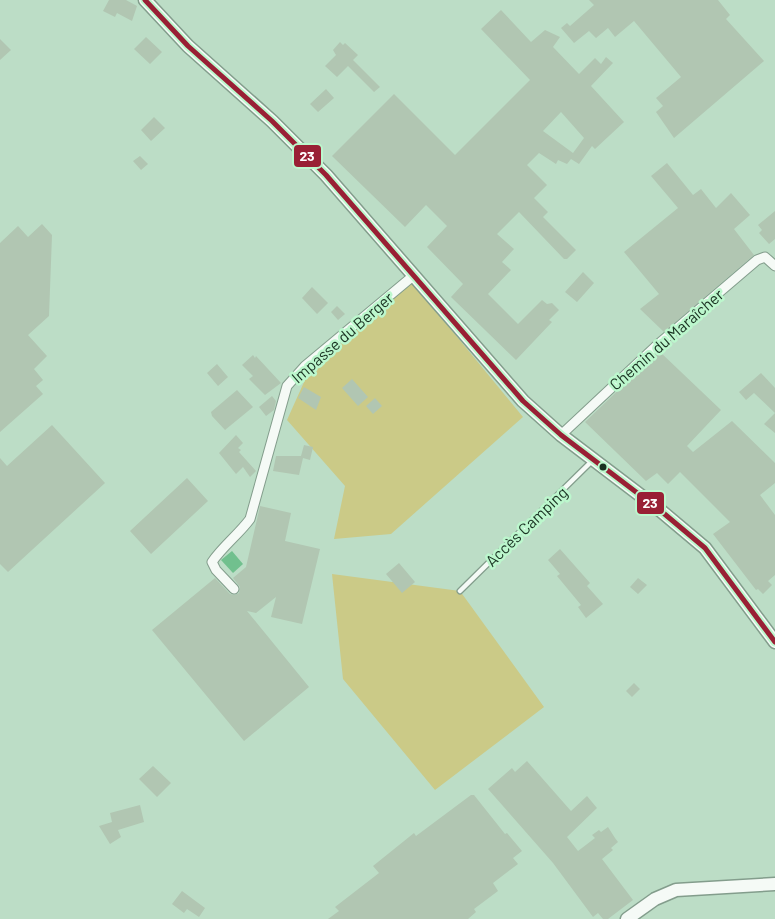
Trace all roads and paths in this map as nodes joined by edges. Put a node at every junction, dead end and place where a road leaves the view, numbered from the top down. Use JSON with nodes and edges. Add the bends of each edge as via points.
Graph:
{"nodes":[{"id":1,"x":145,"y":0,"type":"edge"},
{"id":2,"x":775,"y":266,"type":"edge"},
{"id":3,"x":413,"y":276,"type":"junction"},
{"id":4,"x":561,"y":435,"type":"junction"},
{"id":5,"x":593,"y":460,"type":"junction"},
{"id":6,"x":234,"y":590,"type":"dead end"},
{"id":7,"x":460,"y":591,"type":"dead end"},
{"id":8,"x":775,"y":642,"type":"edge"},
{"id":9,"x":775,"y":884,"type":"edge"},
{"id":10,"x":627,"y":919,"type":"edge"}],
"edges":[{"from":1,"to":3,"type":"main road","via":[[188,46],[272,121],[326,175]]},
{"from":2,"to":4,"type":"street","name":"Chemin du Maraîcher","via":[[765,257],[757,260]]},
{"from":3,"to":4,"type":"main road","via":[[502,379]]},
{"from":3,"to":6,"type":"street","name":"Impasse du Berger","via":[[305,366],[287,386],[250,519],[212,562]]},
{"from":4,"to":5,"type":"main road"},
{"from":5,"to":7,"type":"lane","name":"Accès Camping"},
{"from":5,"to":8,"type":"main road","via":[[662,511],[705,548]]},
{"from":9,"to":10,"type":"main road","via":[[676,890],[655,899]]}]}
